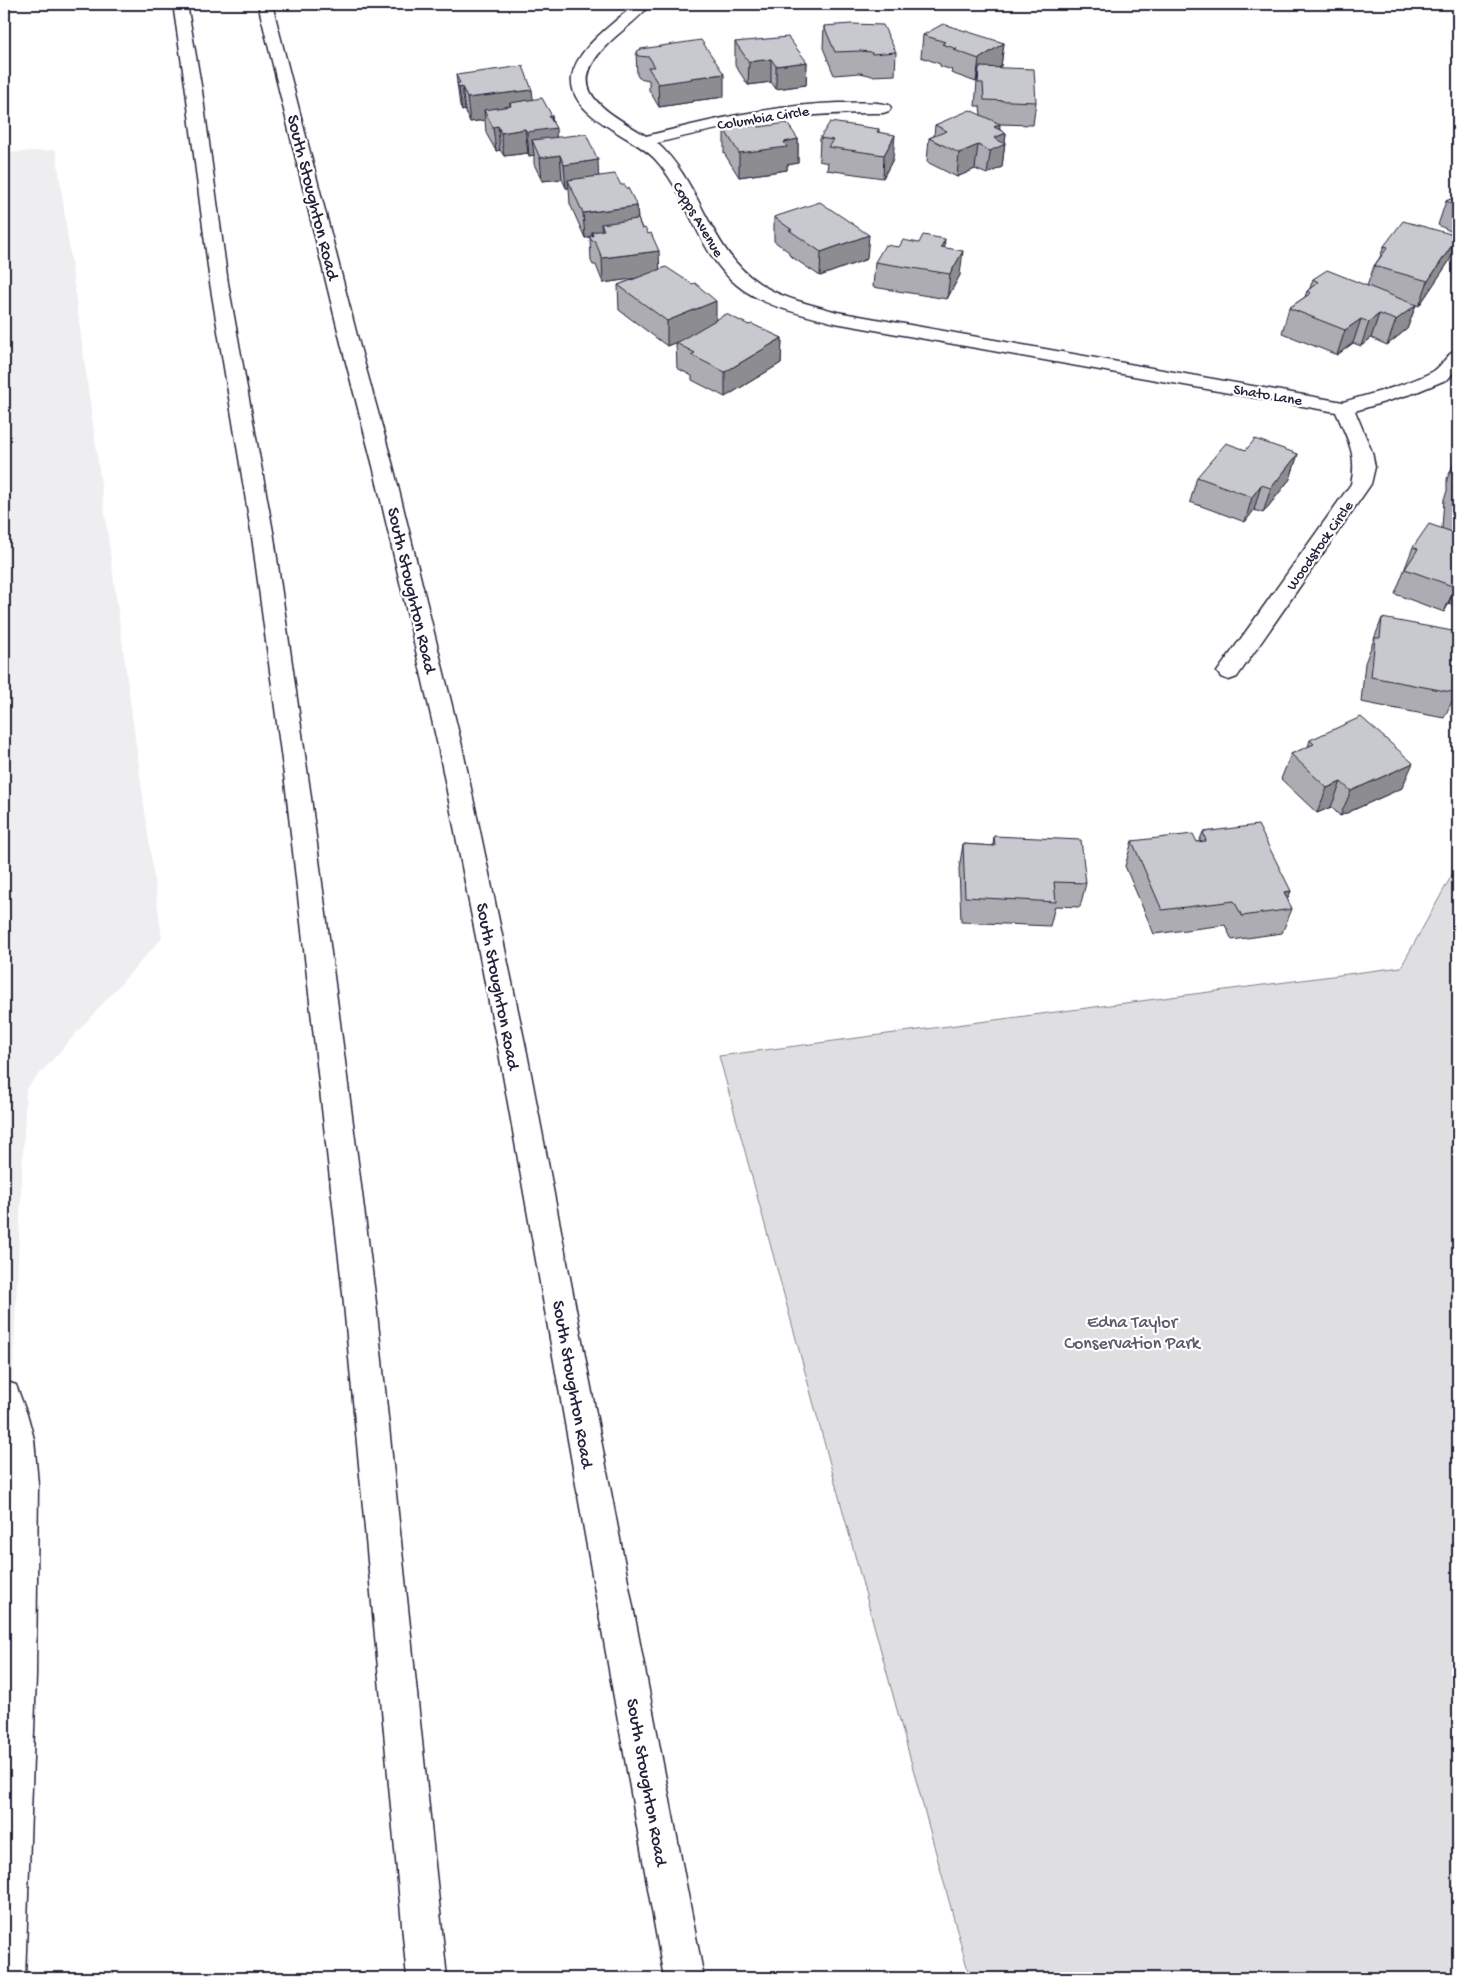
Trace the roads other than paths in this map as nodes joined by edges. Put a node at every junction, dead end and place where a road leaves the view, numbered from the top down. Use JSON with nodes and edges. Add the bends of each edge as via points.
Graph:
{"nodes":[{"id":1,"x":180,"y":4,"type":"edge"},
{"id":2,"x":265,"y":4,"type":"edge"},
{"id":3,"x":643,"y":4,"type":"edge"},
{"id":4,"x":883,"y":108,"type":"dead end"},
{"id":5,"x":645,"y":141,"type":"junction"},
{"id":6,"x":1458,"y":356,"type":"edge"},
{"id":7,"x":1065,"y":358,"type":"joint"},
{"id":8,"x":1344,"y":408,"type":"junction"},
{"id":9,"x":1230,"y":672,"type":"dead end"},
{"id":10,"x":4,"y":1396,"type":"edge"},
{"id":11,"x":5,"y":1978,"type":"edge"},
{"id":12,"x":427,"y":1978,"type":"edge"},
{"id":13,"x":684,"y":1978,"type":"edge"}],
"edges":[{"from":1,"to":12,"type":"main road","via":[[219,283],[263,537],[300,800],[359,1294]]},
{"from":2,"to":13,"type":"main road","name":"South Stoughton Road","via":[[383,466],[450,746],[514,1063]]},
{"from":3,"to":5,"type":"main road","name":"Copps Avenue","via":[[605,38],[584,65],[580,91],[588,103],[612,122]]},
{"from":4,"to":5,"type":"main road","name":"Columbia Circle","via":[[773,113]]},
{"from":5,"to":7,"type":"main road","name":"Copps Avenue","via":[[660,155],[700,218],[712,245],[730,268],[753,288],[771,298],[835,317]]},
{"from":6,"to":8,"type":"main road","name":"Shato Lane","via":[[1441,375]]},
{"from":7,"to":8,"type":"main road","name":"Shato Lane"},
{"from":8,"to":9,"type":"main road","name":"Woodstock Circle","via":[[1362,452],[1365,467],[1361,484]]},
{"from":10,"to":11,"type":"main road","via":[[11,1411],[20,1454],[19,1667]]}]}
